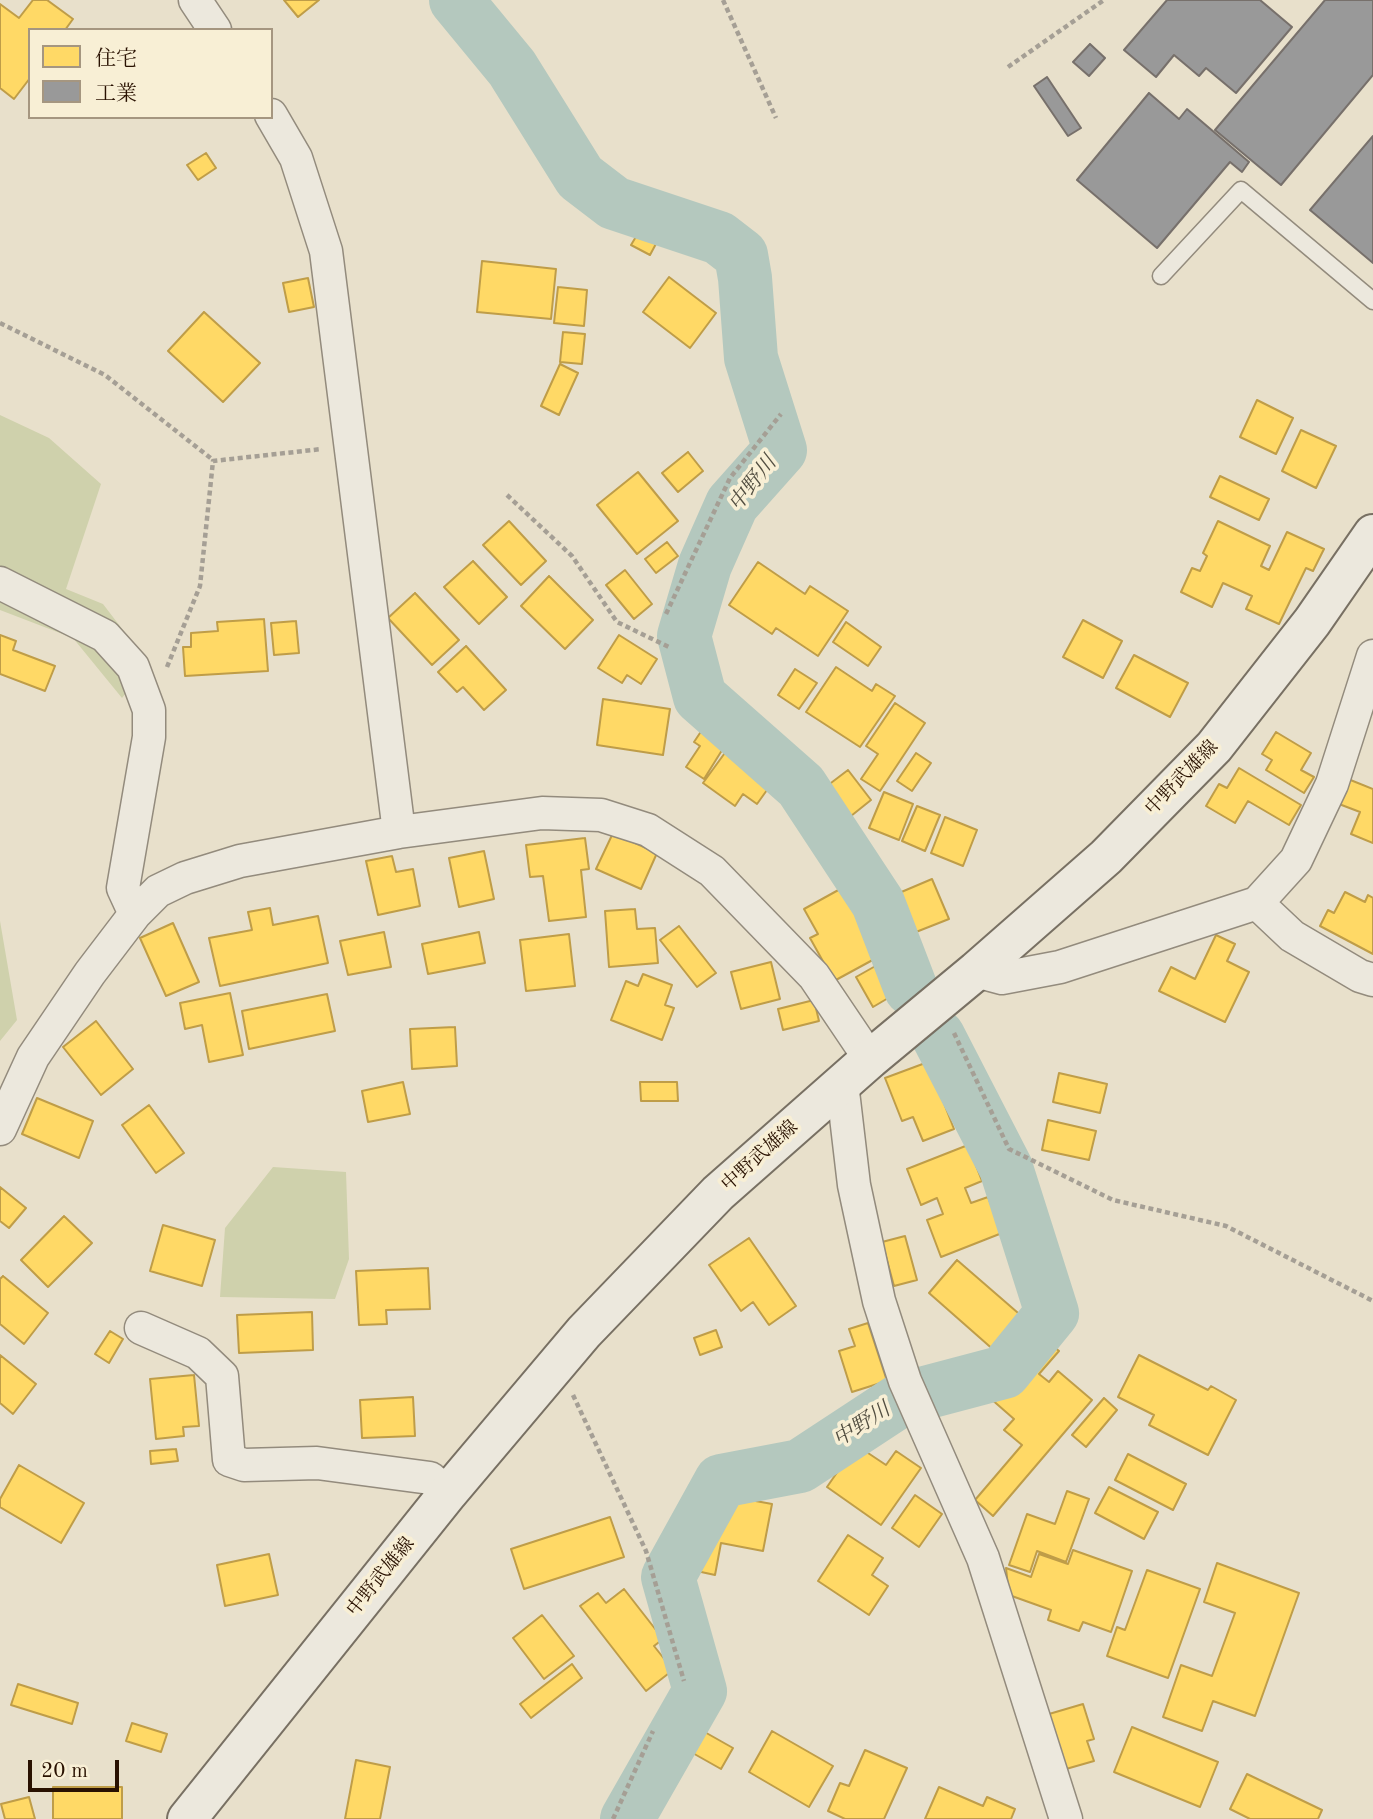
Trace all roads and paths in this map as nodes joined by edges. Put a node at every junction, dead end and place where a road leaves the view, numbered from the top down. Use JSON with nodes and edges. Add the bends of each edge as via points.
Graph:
{"nodes":[{"id":1,"x":195,"y":0,"type":"edge"},
{"id":2,"x":723,"y":0,"type":"edge"},
{"id":3,"x":1104,"y":0,"type":"edge"},
{"id":4,"x":214,"y":28,"type":"edge"},
{"id":5,"x":1008,"y":67,"type":"dead end"},
{"id":6,"x":273,"y":118,"type":"edge"},
{"id":7,"x":776,"y":118,"type":"dead end"},
{"id":8,"x":1161,"y":276,"type":"dead end"},
{"id":9,"x":1373,"y":301,"type":"edge"},
{"id":10,"x":0,"y":323,"type":"edge"},
{"id":11,"x":781,"y":414,"type":"dead end"},
{"id":12,"x":351,"y":446,"type":"junction"},
{"id":13,"x":213,"y":461,"type":"junction"},
{"id":14,"x":507,"y":495,"type":"dead end"},
{"id":15,"x":1373,"y":534,"type":"edge"},
{"id":16,"x":0,"y":583,"type":"edge"},
{"id":17,"x":666,"y":614,"type":"dead end"},
{"id":18,"x":671,"y":648,"type":"dead end"},
{"id":19,"x":1373,"y":656,"type":"edge"},
{"id":20,"x":149,"y":710,"type":"junction"},
{"id":21,"x":399,"y":832,"type":"junction"},
{"id":22,"x":1257,"y":903,"type":"junction"},
{"id":23,"x":135,"y":914,"type":"junction"},
{"id":24,"x":976,"y":971,"type":"junction"},
{"id":25,"x":1373,"y":981,"type":"edge"},
{"id":26,"x":947,"y":995,"type":"junction"},
{"id":27,"x":856,"y":1071,"type":"junction"},
{"id":28,"x":0,"y":1129,"type":"edge"},
{"id":29,"x":1373,"y":1301,"type":"edge"},
{"id":30,"x":141,"y":1328,"type":"dead end"},
{"id":31,"x":557,"y":1363,"type":"junction"},
{"id":32,"x":448,"y":1493,"type":"junction"},
{"id":33,"x":684,"y":1681,"type":"dead end"},
{"id":34,"x":653,"y":1731,"type":"dead end"},
{"id":35,"x":187,"y":1819,"type":"edge"},
{"id":36,"x":613,"y":1819,"type":"edge"},
{"id":37,"x":1066,"y":1819,"type":"edge"}],
"edges":[{"from":1,"to":4,"type":"street"},
{"from":2,"to":7,"type":"path"},
{"from":3,"to":5,"type":"path"},
{"from":6,"to":12,"type":"street","via":[[296,158],[327,251]]},
{"from":8,"to":9,"type":"lane","via":[[1241,190]]},
{"from":10,"to":13,"type":"path","via":[[105,375]]},
{"from":11,"to":17,"type":"path","via":[[730,478]]},
{"from":12,"to":13,"type":"path"},
{"from":12,"to":21,"type":"street"},
{"from":13,"to":20,"type":"path","via":[[200,586]]},
{"from":14,"to":18,"type":"path","via":[[572,556],[617,622]]},
{"from":15,"to":24,"type":"main road","name":"中野武雄線","via":[[1312,622],[1214,747],[1106,857]]},
{"from":16,"to":20,"type":"street","via":[[105,636],[134,667]]},
{"from":19,"to":22,"type":"street","via":[[1332,784],[1296,860]]},
{"from":20,"to":23,"type":"street","via":[[149,737],[122,888]]},
{"from":21,"to":23,"type":"street","via":[[240,861],[185,877],[158,891]]},
{"from":21,"to":27,"type":"street","via":[[542,813],[601,815],[648,831],[712,871],[814,976]]},
{"from":22,"to":24,"type":"street","via":[[1060,967],[1002,978]]},
{"from":22,"to":25,"type":"street","via":[[1292,936]]},
{"from":23,"to":28,"type":"street","via":[[33,1057]]},
{"from":24,"to":26,"type":"main road","name":"中野武雄線"},
{"from":26,"to":27,"type":"main road","name":"中野武雄線"},
{"from":26,"to":29,"type":"path","via":[[952,1030],[1009,1149],[1113,1200],[1226,1226]]},
{"from":27,"to":31,"type":"main road","name":"中野武雄線","via":[[718,1193]]},
{"from":27,"to":37,"type":"street","via":[[854,1185],[878,1301],[905,1381],[983,1558]]},
{"from":30,"to":32,"type":"street","via":[[198,1353],[222,1376],[229,1461],[244,1465],[317,1463],[430,1478]]},
{"from":31,"to":32,"type":"main road","name":"中野武雄線"},
{"from":31,"to":33,"type":"path","via":[[646,1551]]},
{"from":32,"to":35,"type":"main road","name":"中野武雄線"},
{"from":34,"to":36,"type":"path"}]}
